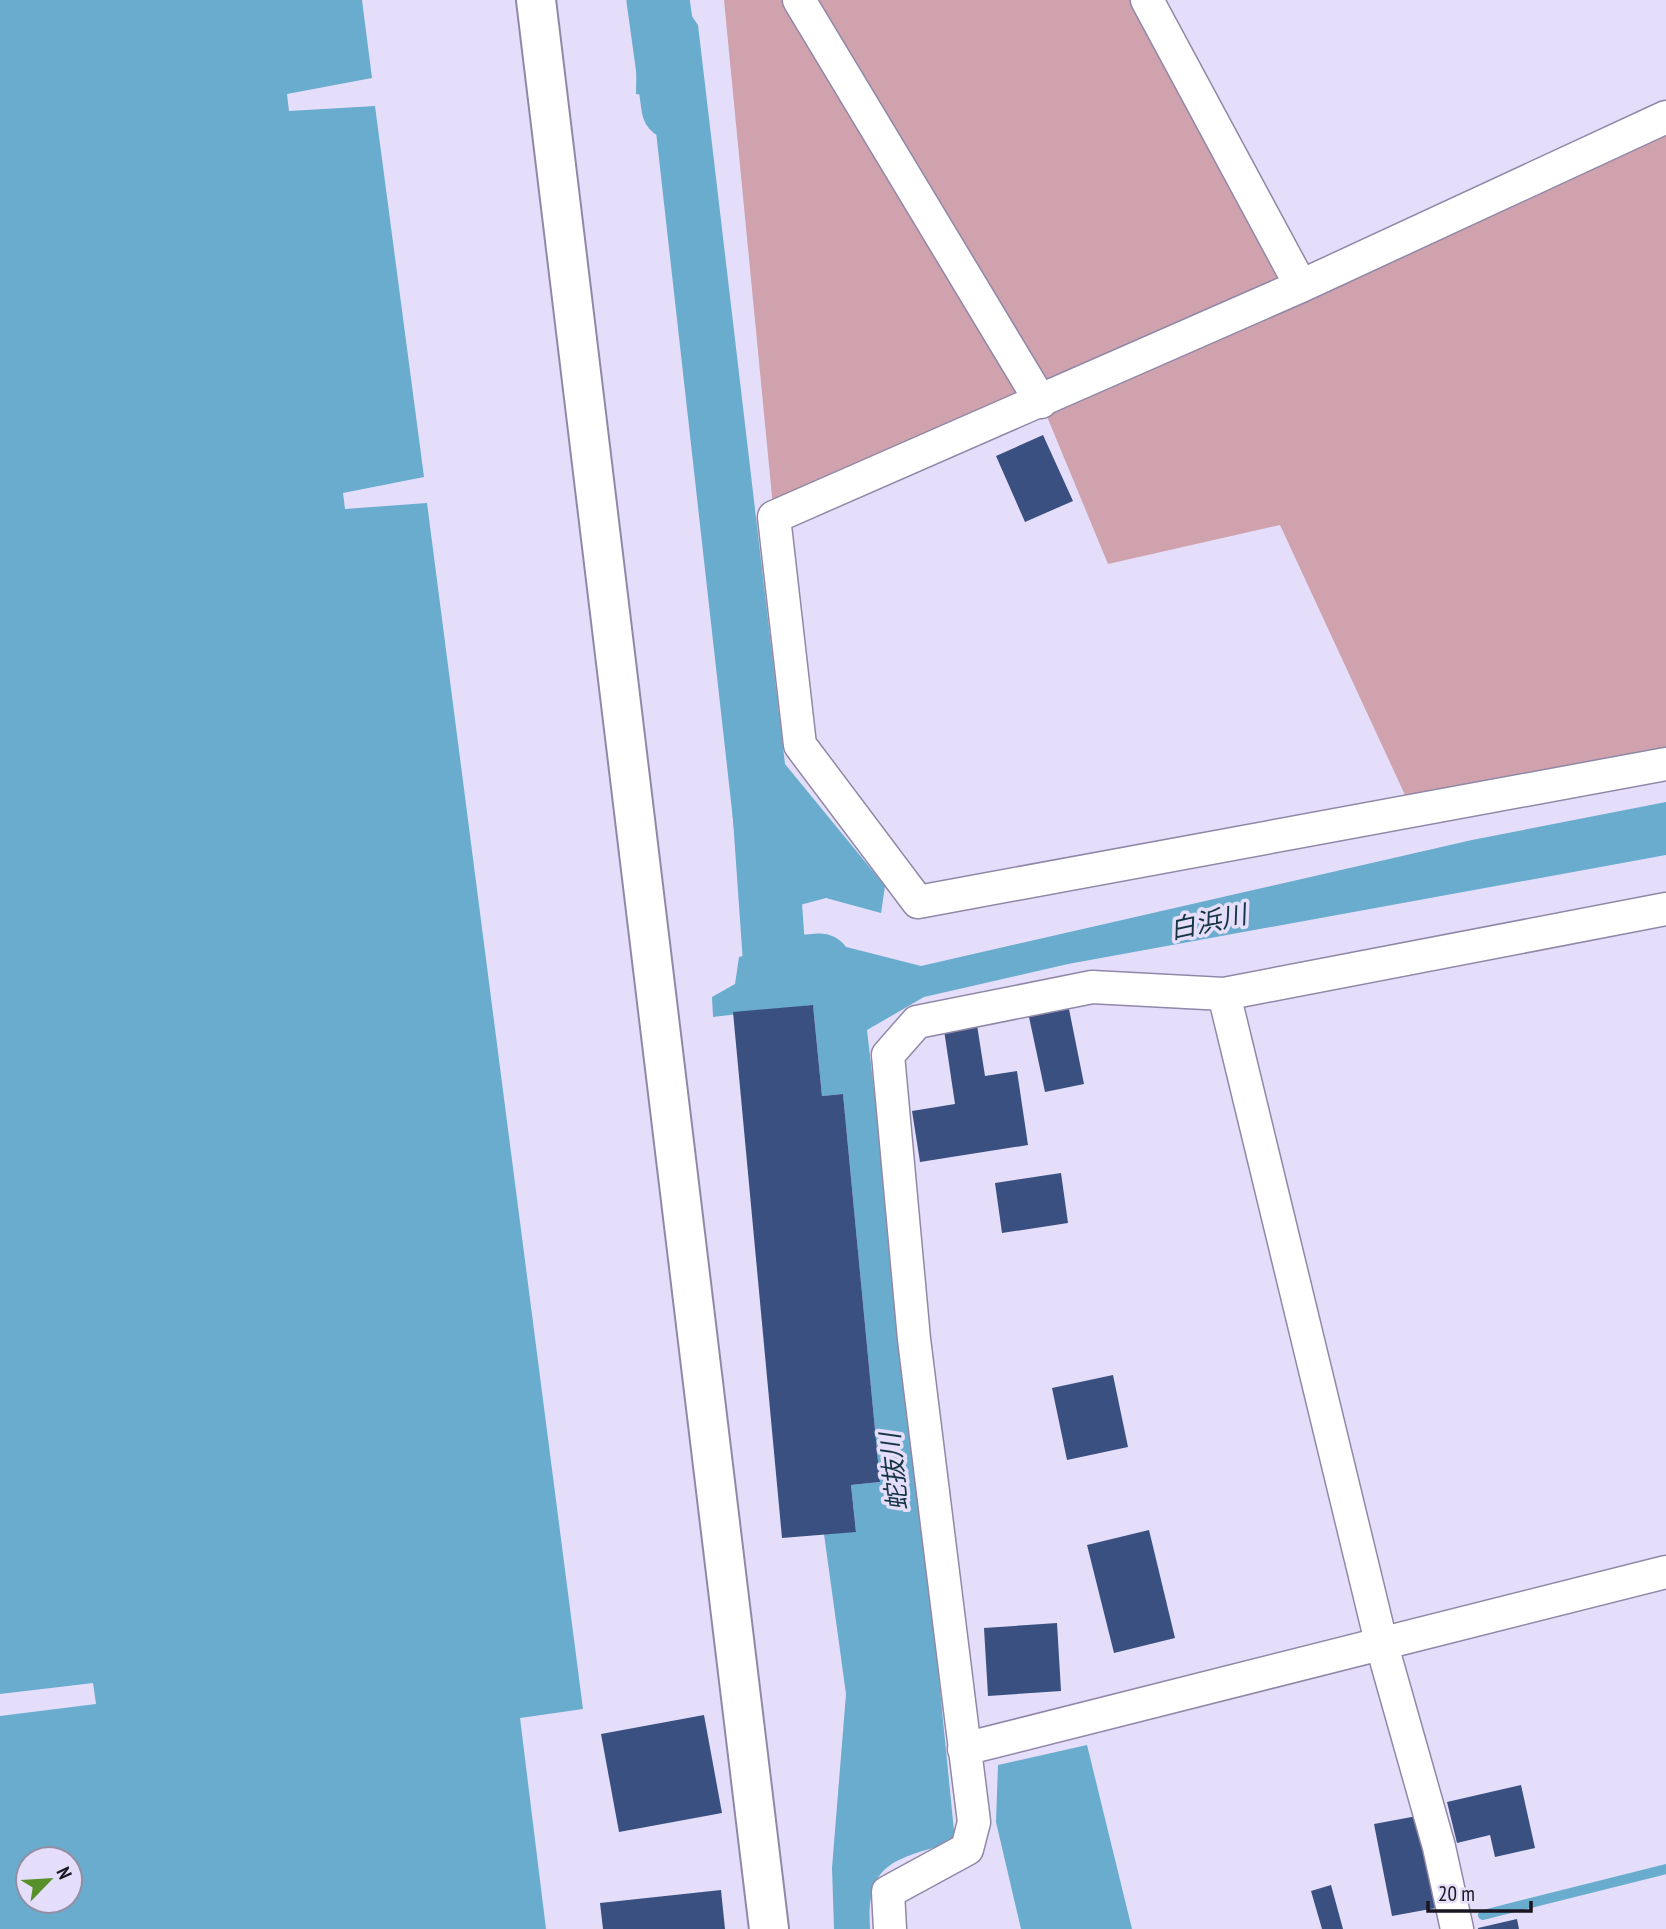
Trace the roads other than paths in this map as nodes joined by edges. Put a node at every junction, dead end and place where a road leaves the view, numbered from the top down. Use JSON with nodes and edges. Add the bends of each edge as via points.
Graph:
{"nodes":[{"id":1,"x":536,"y":0,"type":"edge"},
{"id":2,"x":799,"y":0,"type":"edge"},
{"id":3,"x":1147,"y":0,"type":"edge"},
{"id":4,"x":1666,"y":117,"type":"edge"},
{"id":5,"x":1301,"y":286,"type":"junction"},
{"id":6,"x":1041,"y":402,"type":"junction"},
{"id":7,"x":1666,"y":764,"type":"edge"},
{"id":8,"x":1666,"y":909,"type":"edge"},
{"id":9,"x":1224,"y":995,"type":"junction"},
{"id":10,"x":1666,"y":1572,"type":"edge"},
{"id":11,"x":1381,"y":1642,"type":"junction"},
{"id":12,"x":964,"y":1749,"type":"junction"},
{"id":13,"x":769,"y":1929,"type":"edge"},
{"id":14,"x":890,"y":1929,"type":"edge"},
{"id":15,"x":1457,"y":1929,"type":"edge"}],
"edges":[{"from":1,"to":13,"type":"street"},
{"from":2,"to":6,"type":"street"},
{"from":3,"to":5,"type":"street"},
{"from":4,"to":5,"type":"street"},
{"from":5,"to":6,"type":"street"},
{"from":6,"to":7,"type":"street","via":[[774,517],[800,745],[918,902]]},
{"from":8,"to":9,"type":"street"},
{"from":9,"to":11,"type":"street"},
{"from":9,"to":12,"type":"street","via":[[1092,987],[917,1022],[888,1055],[915,1339]]},
{"from":10,"to":11,"type":"street"},
{"from":11,"to":12,"type":"street"},
{"from":11,"to":15,"type":"street","via":[[1439,1847]]},
{"from":12,"to":14,"type":"street","via":[[974,1822],[967,1849],[888,1892]]}]}
